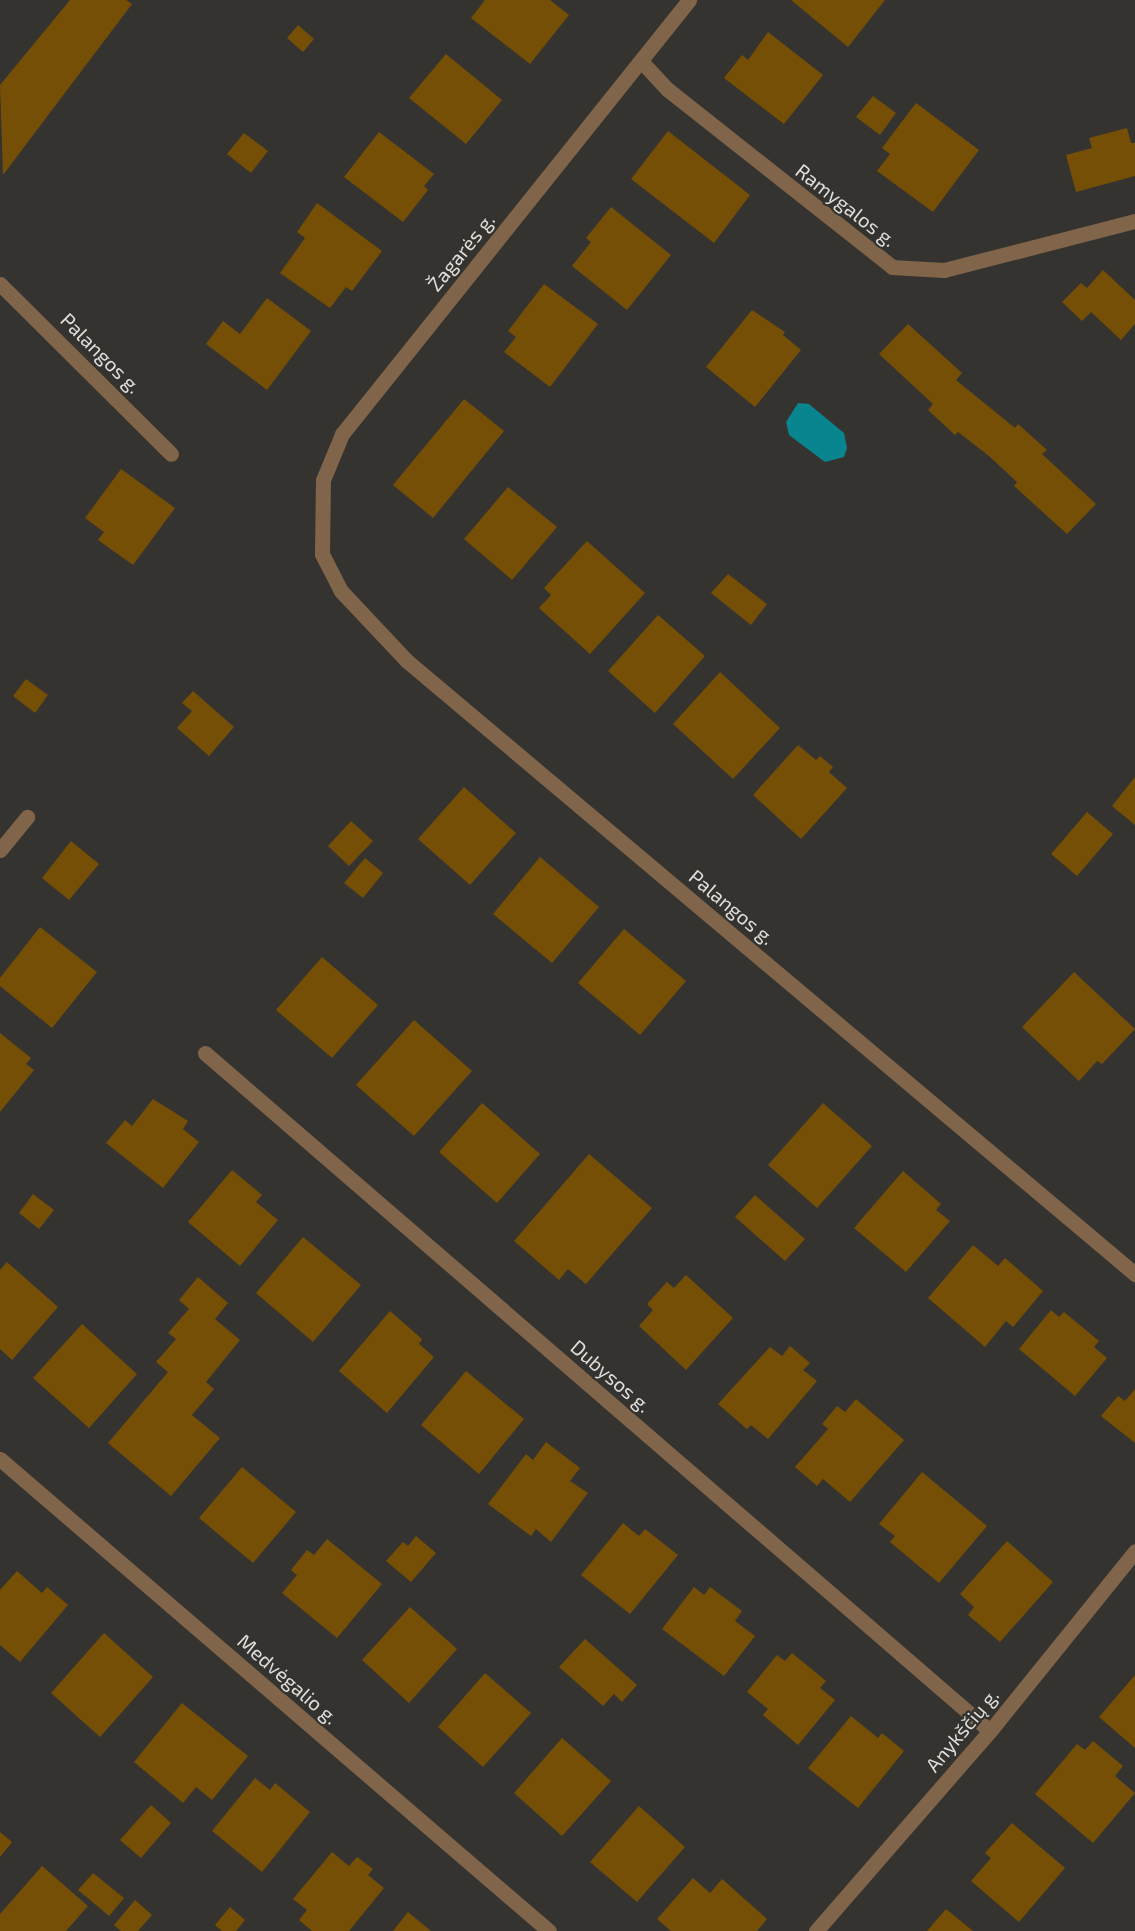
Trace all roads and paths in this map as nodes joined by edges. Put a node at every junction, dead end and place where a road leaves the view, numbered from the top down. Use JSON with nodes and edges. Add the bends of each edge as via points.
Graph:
{"nodes":[{"id":1,"x":689,"y":0,"type":"edge"},
{"id":2,"x":640,"y":61,"type":"junction"},
{"id":3,"x":1135,"y":221,"type":"edge"},
{"id":4,"x":0,"y":284,"type":"edge"},
{"id":5,"x":171,"y":454,"type":"dead end"},
{"id":6,"x":321,"y":554,"type":"joint"},
{"id":7,"x":27,"y":818,"type":"dead end"},
{"id":8,"x":0,"y":850,"type":"edge"},
{"id":9,"x":205,"y":1053,"type":"dead end"},
{"id":10,"x":1135,"y":1274,"type":"edge"},
{"id":11,"x":0,"y":1459,"type":"edge"},
{"id":12,"x":1135,"y":1551,"type":"edge"},
{"id":13,"x":990,"y":1731,"type":"junction"},
{"id":14,"x":549,"y":1931,"type":"edge"},
{"id":15,"x":816,"y":1931,"type":"edge"}],
"edges":[{"from":1,"to":2,"type":"street","name":"Žagarės g."},
{"from":2,"to":3,"type":"street","name":"Ramygalos g.","via":[[667,89],[892,267],[944,270]]},
{"from":2,"to":6,"type":"street","name":"Žagarės g.","via":[[342,434],[323,480]]},
{"from":4,"to":5,"type":"street","name":"Palangos g."},
{"from":6,"to":10,"type":"street","name":"Palangos g.","via":[[341,591],[407,661]]},
{"from":7,"to":8,"type":"street"},
{"from":9,"to":13,"type":"street","name":"Dubysos g."},
{"from":11,"to":14,"type":"street","name":"Medvėgalio g."},
{"from":12,"to":13,"type":"street","name":"Anykščių g."},
{"from":13,"to":15,"type":"street","name":"Anykščių g."}]}
